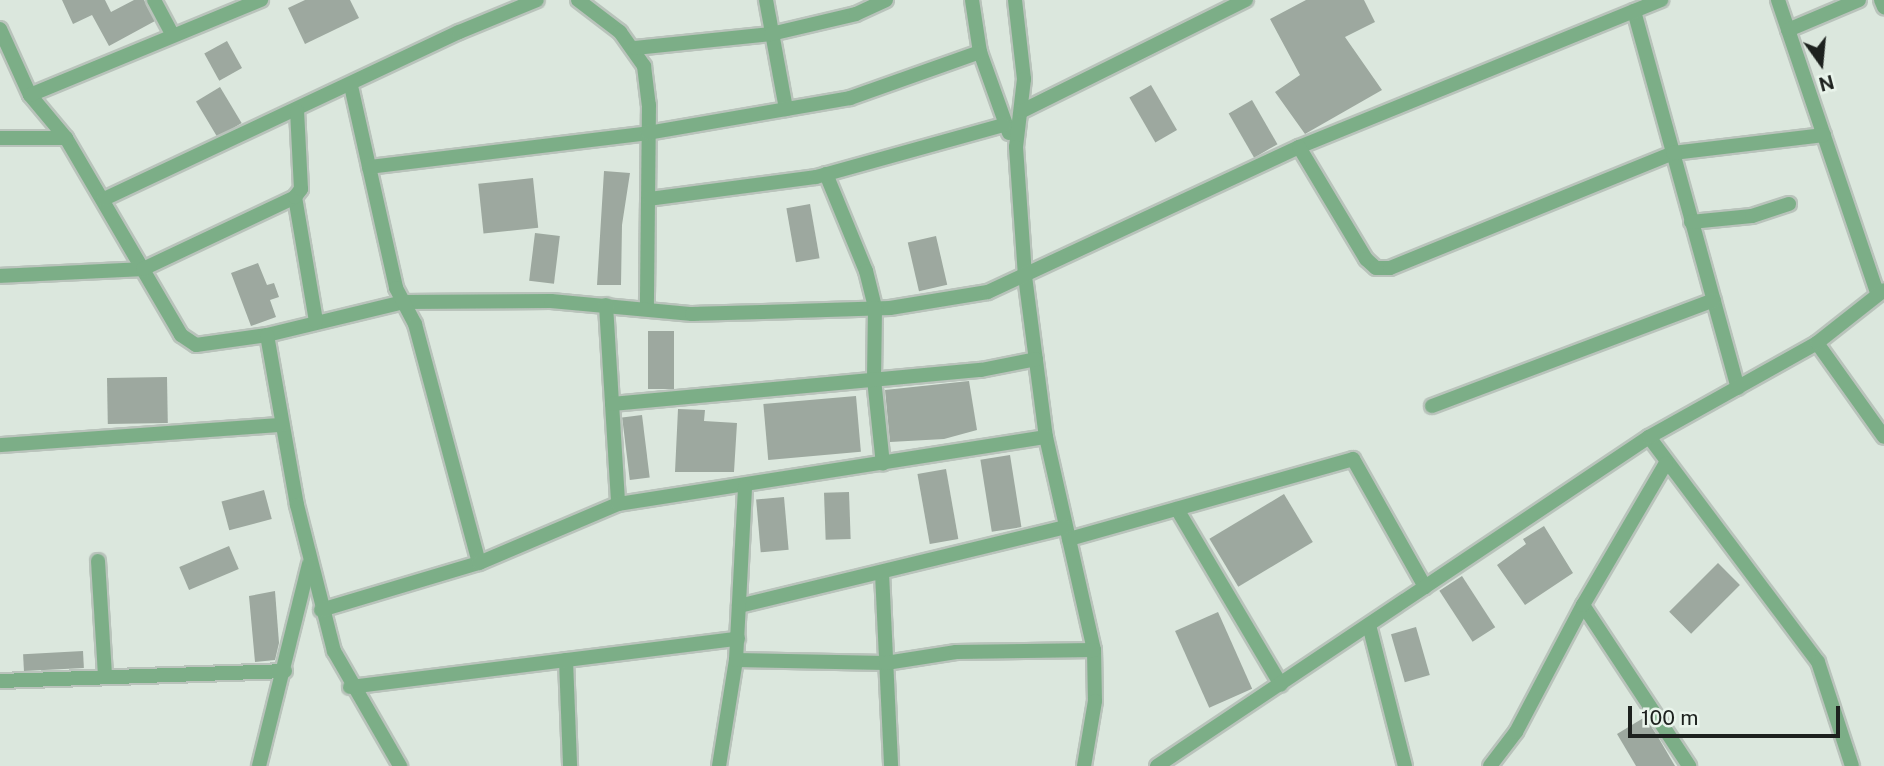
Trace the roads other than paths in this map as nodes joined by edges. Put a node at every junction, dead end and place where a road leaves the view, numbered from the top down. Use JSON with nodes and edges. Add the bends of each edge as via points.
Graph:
{"nodes":[{"id":1,"x":154,"y":0,"type":"edge"},
{"id":2,"x":261,"y":0,"type":"edge"},
{"id":3,"x":537,"y":0,"type":"edge"},
{"id":4,"x":578,"y":0,"type":"edge"},
{"id":5,"x":766,"y":0,"type":"edge"},
{"id":6,"x":886,"y":0,"type":"edge"},
{"id":7,"x":972,"y":0,"type":"edge"},
{"id":8,"x":1015,"y":0,"type":"edge"},
{"id":9,"x":1246,"y":0,"type":"edge"},
{"id":10,"x":1661,"y":0,"type":"edge"},
{"id":11,"x":1778,"y":0,"type":"edge"},
{"id":12,"x":1859,"y":0,"type":"edge"},
{"id":13,"x":1881,"y":0,"type":"edge"},
{"id":14,"x":1884,"y":7,"type":"edge"},
{"id":15,"x":1634,"y":11,"type":"junction"},
{"id":16,"x":0,"y":29,"type":"edge"},
{"id":17,"x":1788,"y":30,"type":"junction"},
{"id":18,"x":771,"y":34,"type":"junction"},
{"id":19,"x":173,"y":35,"type":"junction"},
{"id":20,"x":635,"y":48,"type":"junction"},
{"id":21,"x":980,"y":52,"type":"junction"},
{"id":22,"x":351,"y":86,"type":"junction"},
{"id":23,"x":30,"y":95,"type":"junction"},
{"id":24,"x":786,"y":109,"type":"junction"},
{"id":25,"x":297,"y":111,"type":"junction"},
{"id":26,"x":1022,"y":111,"type":"junction"},
{"id":27,"x":1004,"y":125,"type":"junction"},
{"id":28,"x":648,"y":133,"type":"junction"},
{"id":29,"x":1824,"y":135,"type":"junction"},
{"id":30,"x":0,"y":138,"type":"edge"},
{"id":31,"x":66,"y":138,"type":"junction"},
{"id":32,"x":1016,"y":147,"type":"junction"},
{"id":33,"x":1300,"y":147,"type":"junction"},
{"id":34,"x":1673,"y":153,"type":"junction"},
{"id":35,"x":369,"y":167,"type":"junction"},
{"id":36,"x":826,"y":174,"type":"junction"},
{"id":37,"x":295,"y":197,"type":"junction"},
{"id":38,"x":104,"y":199,"type":"junction"},
{"id":39,"x":649,"y":199,"type":"junction"},
{"id":40,"x":1788,"y":204,"type":"dead end"},
{"id":41,"x":1691,"y":222,"type":"junction"},
{"id":42,"x":143,"y":269,"type":"junction"},
{"id":43,"x":0,"y":276,"type":"edge"},
{"id":44,"x":1024,"y":276,"type":"junction"},
{"id":45,"x":1881,"y":293,"type":"edge"},
{"id":46,"x":1714,"y":300,"type":"junction"},
{"id":47,"x":403,"y":302,"type":"junction"},
{"id":48,"x":606,"y":305,"type":"junction"},
{"id":49,"x":647,"y":308,"type":"junction"},
{"id":50,"x":875,"y":308,"type":"junction"},
{"id":51,"x":316,"y":321,"type":"junction"},
{"id":52,"x":267,"y":335,"type":"junction"},
{"id":53,"x":1816,"y":343,"type":"junction"},
{"id":54,"x":1036,"y":359,"type":"junction"},
{"id":55,"x":874,"y":379,"type":"junction"},
{"id":56,"x":1738,"y":388,"type":"junction"},
{"id":57,"x":612,"y":404,"type":"junction"},
{"id":58,"x":1432,"y":405,"type":"dead end"},
{"id":59,"x":282,"y":425,"type":"junction"},
{"id":60,"x":1046,"y":436,"type":"junction"},
{"id":61,"x":1649,"y":437,"type":"junction"},
{"id":62,"x":1884,"y":437,"type":"edge"},
{"id":63,"x":0,"y":445,"type":"edge"},
{"id":64,"x":1666,"y":463,"type":"junction"},
{"id":65,"x":883,"y":464,"type":"junction"},
{"id":66,"x":745,"y":486,"type":"junction"},
{"id":67,"x":618,"y":504,"type":"junction"},
{"id":68,"x":1177,"y":509,"type":"junction"},
{"id":69,"x":1067,"y":533,"type":"junction"},
{"id":70,"x":310,"y":560,"type":"junction"},
{"id":71,"x":98,"y":561,"type":"dead end"},
{"id":72,"x":479,"y":563,"type":"junction"},
{"id":73,"x":883,"y":573,"type":"junction"},
{"id":74,"x":1425,"y":587,"type":"junction"},
{"id":75,"x":1583,"y":605,"type":"junction"},
{"id":76,"x":739,"y":607,"type":"junction"},
{"id":77,"x":321,"y":610,"type":"junction"},
{"id":78,"x":1369,"y":625,"type":"junction"},
{"id":79,"x":738,"y":639,"type":"junction"},
{"id":80,"x":1094,"y":650,"type":"junction"},
{"id":81,"x":566,"y":660,"type":"junction"},
{"id":82,"x":736,"y":660,"type":"junction"},
{"id":83,"x":886,"y":663,"type":"junction"},
{"id":84,"x":285,"y":671,"type":"junction"},
{"id":85,"x":105,"y":677,"type":"junction"},
{"id":86,"x":0,"y":681,"type":"edge"},
{"id":87,"x":1281,"y":685,"type":"junction"},
{"id":88,"x":350,"y":687,"type":"junction"},
{"id":89,"x":259,"y":766,"type":"edge"},
{"id":90,"x":400,"y":766,"type":"edge"},
{"id":91,"x":570,"y":766,"type":"edge"},
{"id":92,"x":719,"y":766,"type":"edge"},
{"id":93,"x":891,"y":766,"type":"edge"},
{"id":94,"x":1084,"y":766,"type":"edge"},
{"id":95,"x":1157,"y":766,"type":"edge"},
{"id":96,"x":1405,"y":766,"type":"edge"},
{"id":97,"x":1490,"y":766,"type":"edge"},
{"id":98,"x":1689,"y":766,"type":"edge"},
{"id":99,"x":1852,"y":766,"type":"edge"}],
"edges":[{"from":1,"to":19,"type":"street"},
{"from":2,"to":19,"type":"street"},
{"from":3,"to":22,"type":"street","via":[[458,32]]},
{"from":4,"to":20,"type":"street"},
{"from":5,"to":18,"type":"street"},
{"from":6,"to":18,"type":"street","via":[[856,14]]},
{"from":7,"to":21,"type":"street"},
{"from":8,"to":26,"type":"street","via":[[1024,79]]},
{"from":9,"to":26,"type":"street"},
{"from":10,"to":15,"type":"street"},
{"from":11,"to":17,"type":"street"},
{"from":12,"to":17,"type":"street"},
{"from":13,"to":14,"type":"street"},
{"from":15,"to":33,"type":"street"},
{"from":15,"to":34,"type":"street"},
{"from":16,"to":23,"type":"street"},
{"from":17,"to":29,"type":"street"},
{"from":18,"to":20,"type":"street"},
{"from":18,"to":24,"type":"street"},
{"from":19,"to":23,"type":"street"},
{"from":20,"to":28,"type":"street","via":[[644,66]]},
{"from":21,"to":24,"type":"street","via":[[850,98]]},
{"from":21,"to":27,"type":"street"},
{"from":22,"to":25,"type":"street"},
{"from":22,"to":35,"type":"street"},
{"from":23,"to":31,"type":"street"},
{"from":24,"to":28,"type":"street"},
{"from":25,"to":37,"type":"street","via":[[301,189]]},
{"from":25,"to":38,"type":"street"},
{"from":26,"to":32,"type":"street"},
{"from":27,"to":32,"type":"street"},
{"from":27,"to":36,"type":"street"},
{"from":28,"to":35,"type":"street"},
{"from":28,"to":39,"type":"street"},
{"from":29,"to":34,"type":"street"},
{"from":29,"to":45,"type":"street"},
{"from":30,"to":31,"type":"street"},
{"from":31,"to":38,"type":"street"},
{"from":32,"to":44,"type":"street"},
{"from":33,"to":34,"type":"street","via":[[1366,259],[1377,268],[1412,260]]},
{"from":33,"to":44,"type":"street"},
{"from":34,"to":41,"type":"street"},
{"from":35,"to":47,"type":"street"},
{"from":36,"to":39,"type":"street"},
{"from":36,"to":50,"type":"street","via":[[866,271]]},
{"from":37,"to":42,"type":"street"},
{"from":37,"to":51,"type":"street"},
{"from":38,"to":42,"type":"street"},
{"from":39,"to":49,"type":"street"},
{"from":40,"to":41,"type":"street","via":[[1752,216]]},
{"from":41,"to":46,"type":"street"},
{"from":42,"to":43,"type":"street"},
{"from":42,"to":52,"type":"street","via":[[187,341],[196,345]]},
{"from":44,"to":50,"type":"street","via":[[965,297]]},
{"from":44,"to":54,"type":"street"},
{"from":45,"to":53,"type":"street"},
{"from":46,"to":56,"type":"street"},
{"from":46,"to":58,"type":"street"},
{"from":47,"to":48,"type":"street"},
{"from":47,"to":51,"type":"street"},
{"from":47,"to":72,"type":"street","via":[[415,324]]},
{"from":48,"to":49,"type":"street"},
{"from":48,"to":57,"type":"street"},
{"from":49,"to":50,"type":"street","via":[[692,314]]},
{"from":50,"to":55,"type":"street"},
{"from":51,"to":52,"type":"street"},
{"from":52,"to":59,"type":"street"},
{"from":53,"to":56,"type":"street"},
{"from":53,"to":62,"type":"street"},
{"from":54,"to":55,"type":"street","via":[[981,370]]},
{"from":54,"to":60,"type":"street"},
{"from":55,"to":57,"type":"street"},
{"from":55,"to":65,"type":"street"},
{"from":56,"to":61,"type":"street"},
{"from":57,"to":67,"type":"street"},
{"from":59,"to":63,"type":"street"},
{"from":59,"to":70,"type":"street"},
{"from":60,"to":65,"type":"street"},
{"from":60,"to":69,"type":"street"},
{"from":61,"to":64,"type":"street"},
{"from":61,"to":74,"type":"street"},
{"from":64,"to":75,"type":"street"},
{"from":64,"to":99,"type":"street","via":[[1818,662]]},
{"from":65,"to":66,"type":"street"},
{"from":66,"to":67,"type":"street"},
{"from":66,"to":76,"type":"street"},
{"from":67,"to":72,"type":"street"},
{"from":68,"to":69,"type":"street"},
{"from":68,"to":74,"type":"street","via":[[1353,459]]},
{"from":68,"to":87,"type":"street"},
{"from":69,"to":73,"type":"street"},
{"from":69,"to":80,"type":"street"},
{"from":70,"to":77,"type":"street"},
{"from":70,"to":84,"type":"street"},
{"from":71,"to":85,"type":"street"},
{"from":72,"to":77,"type":"street"},
{"from":73,"to":76,"type":"street"},
{"from":73,"to":83,"type":"street"},
{"from":74,"to":78,"type":"street"},
{"from":75,"to":97,"type":"street","via":[[1516,732]]},
{"from":75,"to":98,"type":"street"},
{"from":76,"to":79,"type":"street"},
{"from":77,"to":88,"type":"street"},
{"from":78,"to":87,"type":"street"},
{"from":78,"to":96,"type":"street"},
{"from":79,"to":81,"type":"street"},
{"from":79,"to":82,"type":"street"},
{"from":80,"to":83,"type":"street","via":[[956,652]]},
{"from":80,"to":94,"type":"street","via":[[1095,701]]},
{"from":81,"to":88,"type":"street"},
{"from":81,"to":91,"type":"street"},
{"from":82,"to":83,"type":"street"},
{"from":82,"to":92,"type":"street"},
{"from":83,"to":93,"type":"street"},
{"from":84,"to":85,"type":"street"},
{"from":84,"to":89,"type":"street"},
{"from":85,"to":86,"type":"street"},
{"from":87,"to":95,"type":"street"},
{"from":88,"to":90,"type":"street"}]}
